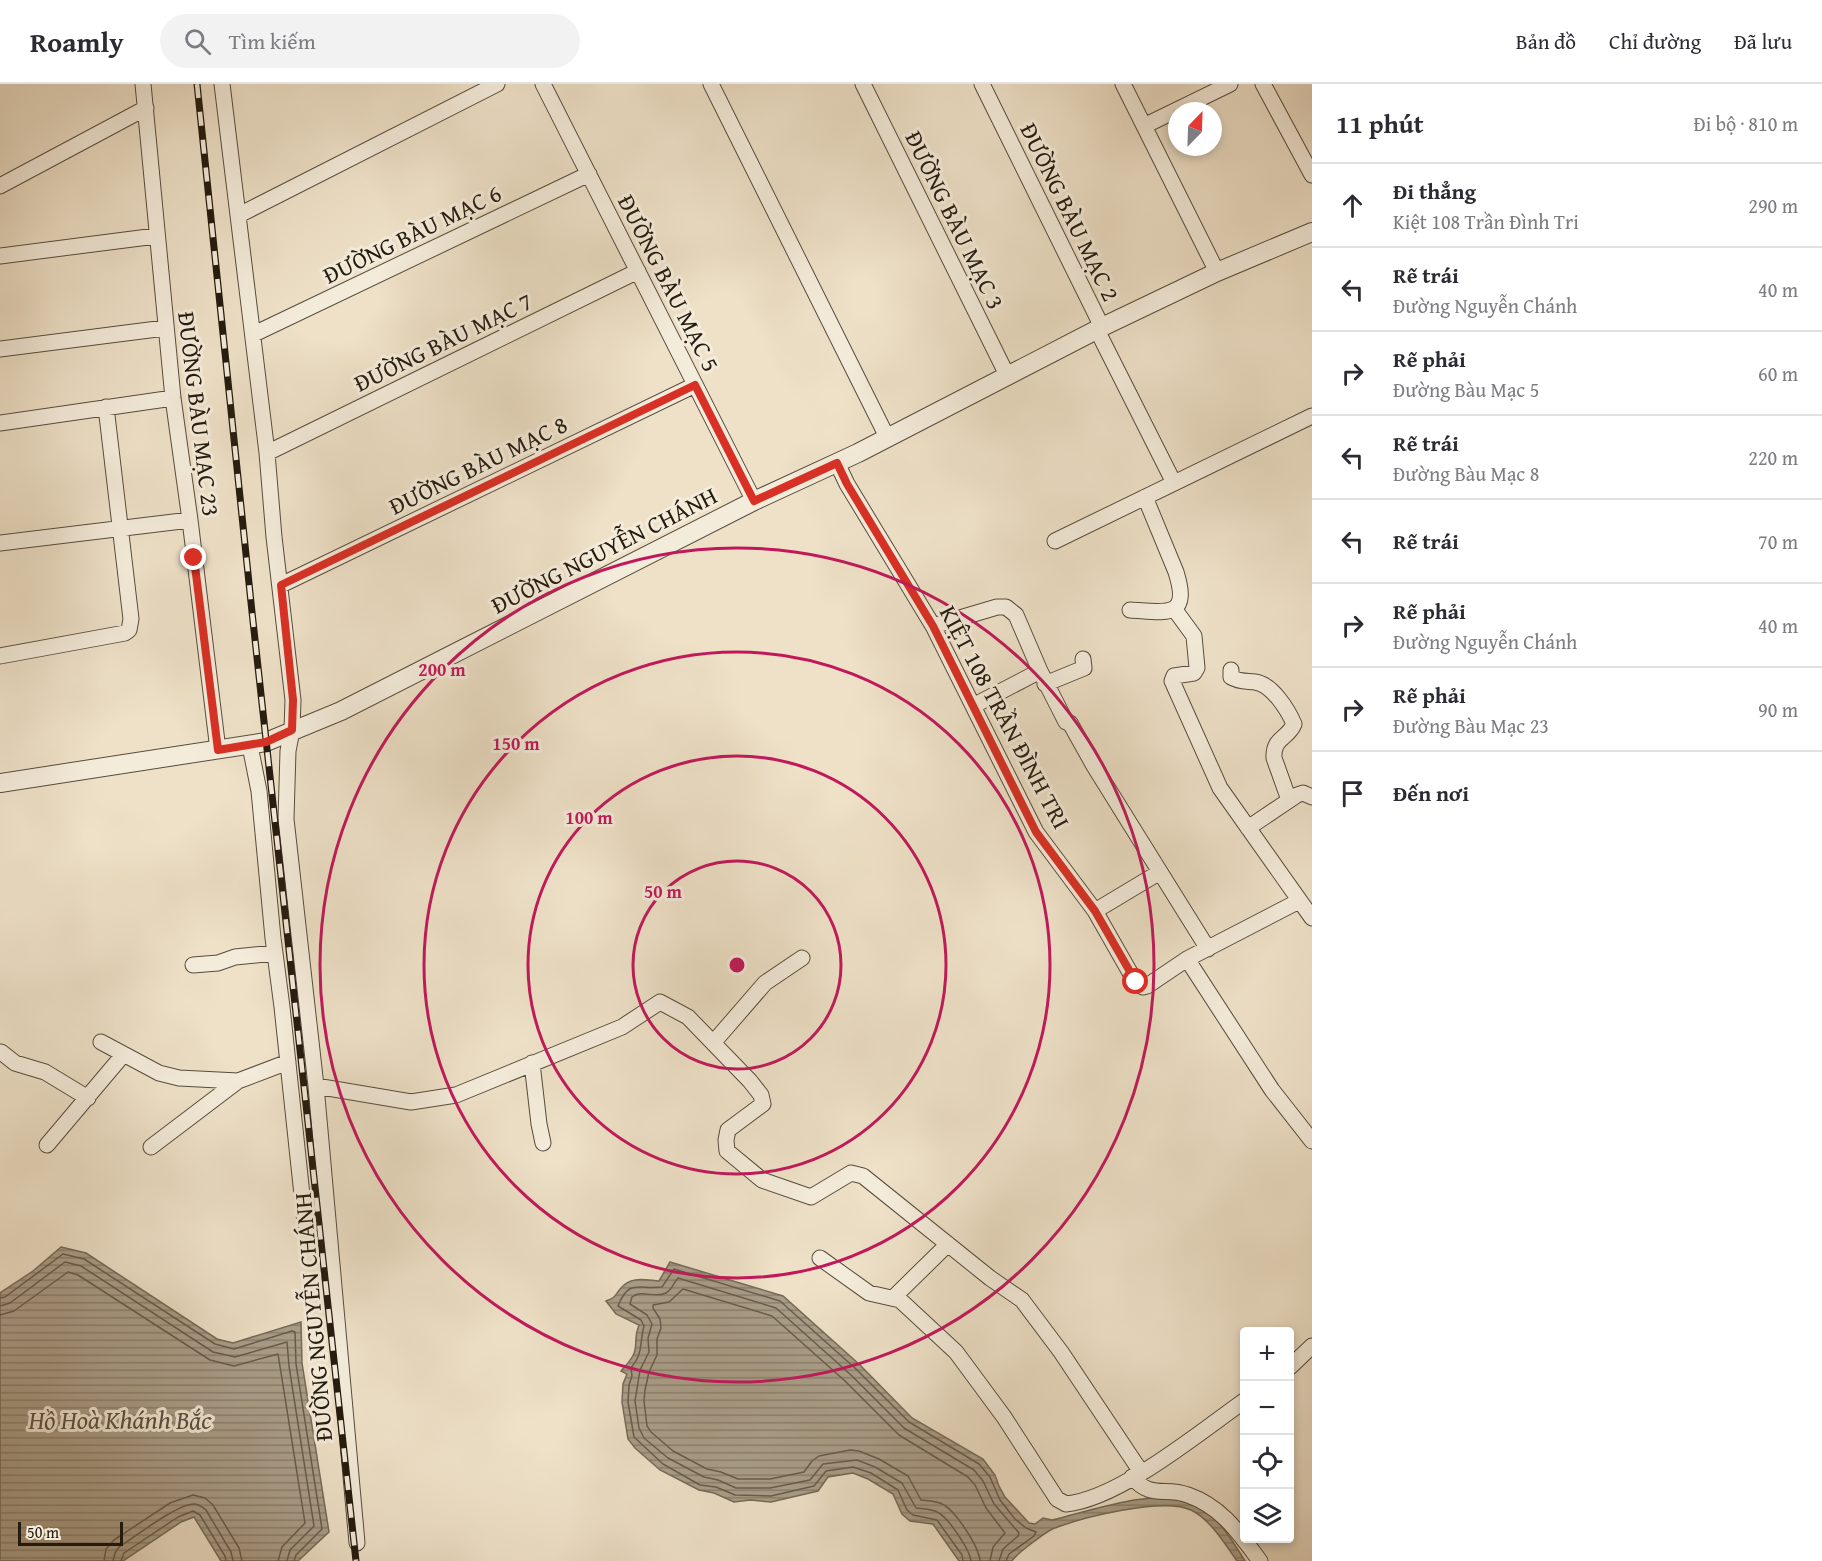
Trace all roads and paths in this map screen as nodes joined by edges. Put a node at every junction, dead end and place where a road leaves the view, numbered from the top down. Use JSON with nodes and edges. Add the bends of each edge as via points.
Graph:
{"nodes":[{"id":1,"x":143,"y":84,"type":"edge"},
{"id":2,"x":497,"y":84,"type":"edge"},
{"id":3,"x":543,"y":84,"type":"edge"},
{"id":4,"x":711,"y":84,"type":"edge"},
{"id":5,"x":863,"y":84,"type":"edge"},
{"id":6,"x":982,"y":84,"type":"edge"},
{"id":7,"x":1123,"y":84,"type":"edge"},
{"id":8,"x":1230,"y":84,"type":"edge"},
{"id":9,"x":1263,"y":84,"type":"edge"},
{"id":10,"x":228,"y":86,"type":"edge"},
{"id":11,"x":146,"y":108,"type":"junction"},
{"id":12,"x":1144,"y":126,"type":"junction"},
{"id":13,"x":589,"y":174,"type":"junction"},
{"id":14,"x":1312,"y":175,"type":"edge"},
{"id":15,"x":0,"y":186,"type":"edge"},
{"id":16,"x":239,"y":215,"type":"junction"},
{"id":17,"x":1312,"y":232,"type":"edge"},
{"id":18,"x":156,"y":236,"type":"junction"},
{"id":19,"x":0,"y":256,"type":"edge"},
{"id":20,"x":638,"y":271,"type":"junction"},
{"id":21,"x":1217,"y":272,"type":"junction"},
{"id":22,"x":165,"y":328,"type":"junction"},
{"id":23,"x":1099,"y":329,"type":"junction"},
{"id":24,"x":254,"y":334,"type":"junction"},
{"id":25,"x":0,"y":349,"type":"edge"},
{"id":26,"x":1007,"y":375,"type":"junction"},
{"id":27,"x":695,"y":385,"type":"junction"},
{"id":28,"x":173,"y":398,"type":"junction"},
{"id":29,"x":106,"y":408,"type":"junction"},
{"id":30,"x":1312,"y":416,"type":"edge"},
{"id":31,"x":0,"y":423,"type":"edge"},
{"id":32,"x":887,"y":438,"type":"junction"},
{"id":33,"x":267,"y":453,"type":"junction"},
{"id":34,"x":837,"y":463,"type":"junction"},
{"id":35,"x":1174,"y":483,"type":"junction"},
{"id":36,"x":1145,"y":497,"type":"junction"},
{"id":37,"x":754,"y":501,"type":"junction"},
{"id":38,"x":190,"y":520,"type":"junction"},
{"id":39,"x":120,"y":528,"type":"junction"},
{"id":40,"x":1055,"y":541,"type":"dead end"},
{"id":41,"x":0,"y":543,"type":"edge"},
{"id":42,"x":281,"y":585,"type":"junction"},
{"id":43,"x":1130,"y":610,"type":"dead end"},
{"id":44,"x":1175,"y":610,"type":"junction"},
{"id":45,"x":933,"y":626,"type":"junction"},
{"id":46,"x":0,"y":656,"type":"edge"},
{"id":47,"x":1083,"y":659,"type":"dead end"},
{"id":48,"x":1231,"y":670,"type":"dead end"},
{"id":49,"x":1043,"y":677,"type":"junction"},
{"id":50,"x":973,"y":706,"type":"junction"},
{"id":51,"x":292,"y":730,"type":"junction"},
{"id":52,"x":250,"y":746,"type":"junction"},
{"id":53,"x":218,"y":750,"type":"junction"},
{"id":54,"x":0,"y":783,"type":"edge"},
{"id":55,"x":1312,"y":796,"type":"edge"},
{"id":56,"x":1289,"y":800,"type":"junction"},
{"id":57,"x":1248,"y":828,"type":"junction"},
{"id":58,"x":1160,"y":872,"type":"junction"},
{"id":59,"x":1299,"y":901,"type":"junction"},
{"id":60,"x":1095,"y":911,"type":"junction"},
{"id":61,"x":1312,"y":918,"type":"edge"},
{"id":62,"x":1208,"y":949,"type":"junction"},
{"id":63,"x":274,"y":953,"type":"junction"},
{"id":64,"x":802,"y":958,"type":"dead end"},
{"id":65,"x":1187,"y":959,"type":"junction"},
{"id":66,"x":193,"y":965,"type":"dead end"},
{"id":67,"x":101,"y":1042,"type":"dead end"},
{"id":68,"x":713,"y":1042,"type":"junction"},
{"id":69,"x":1,"y":1052,"type":"edge"},
{"id":70,"x":123,"y":1055,"type":"junction"},
{"id":71,"x":288,"y":1062,"type":"junction"},
{"id":72,"x":532,"y":1063,"type":"junction"},
{"id":73,"x":238,"y":1081,"type":"junction"},
{"id":74,"x":316,"y":1086,"type":"junction"},
{"id":75,"x":88,"y":1098,"type":"junction"},
{"id":76,"x":1312,"y":1141,"type":"edge"},
{"id":77,"x":543,"y":1143,"type":"dead end"},
{"id":78,"x":47,"y":1145,"type":"dead end"},
{"id":79,"x":151,"y":1147,"type":"dead end"},
{"id":80,"x":304,"y":1223,"type":"dead end"},
{"id":81,"x":948,"y":1244,"type":"junction"},
{"id":82,"x":820,"y":1258,"type":"dead end"},
{"id":83,"x":893,"y":1298,"type":"junction"},
{"id":84,"x":1312,"y":1346,"type":"edge"},
{"id":85,"x":1294,"y":1363,"type":"edge"},
{"id":86,"x":1240,"y":1404,"type":"edge"},
{"id":87,"x":1136,"y":1475,"type":"junction"},
{"id":88,"x":357,"y":1543,"type":"dead end"},
{"id":89,"x":1260,"y":1561,"type":"edge"}],
"edges":[{"from":1,"to":11,"type":"street","name":"ĐƯỜNG BÀU MẠC 23"},
{"from":2,"to":16,"type":"street"},
{"from":3,"to":13,"type":"street","name":"ĐƯỜNG BÀU MẠC 5"},
{"from":4,"to":32,"type":"street"},
{"from":5,"to":26,"type":"street","name":"ĐƯỜNG BÀU MẠC 3"},
{"from":6,"to":23,"type":"street","name":"ĐƯỜNG BÀU MẠC 2"},
{"from":7,"to":12,"type":"street"},
{"from":8,"to":12,"type":"street"},
{"from":9,"to":14,"type":"street"},
{"from":10,"to":16,"type":"street"},
{"from":11,"to":15,"type":"street"},
{"from":11,"to":18,"type":"street","name":"ĐƯỜNG BÀU MẠC 23"},
{"from":12,"to":21,"type":"street"},
{"from":13,"to":20,"type":"street","name":"ĐƯỜNG BÀU MẠC 5"},
{"from":13,"to":24,"type":"street","name":"ĐƯỜNG BÀU MẠC 6"},
{"from":16,"to":24,"type":"street"},
{"from":17,"to":21,"type":"street","name":"ĐƯỜNG NGUYỄN CHÁNH"},
{"from":18,"to":19,"type":"street"},
{"from":18,"to":22,"type":"street","name":"ĐƯỜNG BÀU MẠC 23"},
{"from":20,"to":27,"type":"street","name":"ĐƯỜNG BÀU MẠC 5"},
{"from":20,"to":33,"type":"street","name":"ĐƯỜNG BÀU MẠC 7"},
{"from":21,"to":23,"type":"street","name":"ĐƯỜNG NGUYỄN CHÁNH"},
{"from":22,"to":25,"type":"street"},
{"from":22,"to":28,"type":"street","name":"ĐƯỜNG BÀU MẠC 23"},
{"from":23,"to":26,"type":"street","name":"ĐƯỜNG NGUYỄN CHÁNH"},
{"from":23,"to":35,"type":"street"},
{"from":24,"to":33,"type":"street"},
{"from":26,"to":32,"type":"street","name":"ĐƯỜNG NGUYỄN CHÁNH"},
{"from":27,"to":37,"type":"street","name":"ĐƯỜNG BÀU MẠC 5"},
{"from":27,"to":42,"type":"street","name":"ĐƯỜNG BÀU MẠC 8"},
{"from":28,"to":29,"type":"street"},
{"from":28,"to":38,"type":"street","name":"ĐƯỜNG BÀU MẠC 23"},
{"from":29,"to":31,"type":"street"},
{"from":29,"to":39,"type":"street"},
{"from":30,"to":35,"type":"street"},
{"from":32,"to":34,"type":"street","name":"ĐƯỜNG NGUYỄN CHÁNH"},
{"from":33,"to":42,"type":"street"},
{"from":34,"to":37,"type":"street","name":"ĐƯỜNG NGUYỄN CHÁNH"},
{"from":34,"to":45,"type":"street","name":"KIỆT 108 TRẦN ĐÌNH TRI"},
{"from":35,"to":36,"type":"street"},
{"from":36,"to":40,"type":"street"},
{"from":36,"to":44,"type":"street","via":[[1180,584],[1180,603]]},
{"from":37,"to":51,"type":"street","name":"ĐƯỜNG NGUYỄN CHÁNH","via":[[341,711]]},
{"from":38,"to":39,"type":"street"},
{"from":38,"to":53,"type":"street","name":"ĐƯỜNG BÀU MẠC 23"},
{"from":39,"to":41,"type":"street"},
{"from":39,"to":46,"type":"street","via":[[129,630]]},
{"from":42,"to":51,"type":"street","via":[[293,700]]},
{"from":43,"to":44,"type":"street"},
{"from":44,"to":57,"type":"street","via":[[1194,636],[1197,668],[1194,673],[1174,676],[1172,681],[1220,788]]},
{"from":45,"to":49,"type":"street","via":[[1006,606],[1016,615]]},
{"from":45,"to":50,"type":"street","name":"KIỆT 108 TRẦN ĐÌNH TRI"},
{"from":47,"to":49,"type":"street","via":[[1084,668]]},
{"from":48,"to":56,"type":"street","via":[[1236,681],[1263,684],[1292,717],[1292,729],[1280,739],[1274,752]]},
{"from":49,"to":50,"type":"street"},
{"from":49,"to":58,"type":"street","via":[[1066,722]]},
{"from":50,"to":60,"type":"street","name":"KIỆT 108 TRẦN ĐÌNH TRI","via":[[1036,832]]},
{"from":51,"to":52,"type":"street","name":"ĐƯỜNG NGUYỄN CHÁNH"},
{"from":51,"to":74,"type":"street","name":"ĐƯỜNG NGUYỄN CHÁNH","via":[[286,819]]},
{"from":52,"to":53,"type":"street","name":"ĐƯỜNG NGUYỄN CHÁNH"},
{"from":52,"to":63,"type":"street","name":"ĐƯỜNG NGUYỄN CHÁNH","via":[[259,791]]},
{"from":53,"to":54,"type":"street","name":"ĐƯỜNG NGUYỄN CHÁNH"},
{"from":55,"to":56,"type":"street","via":[[1303,793]]},
{"from":56,"to":57,"type":"street"},
{"from":57,"to":59,"type":"street"},
{"from":58,"to":60,"type":"street"},
{"from":58,"to":62,"type":"street"},
{"from":59,"to":61,"type":"street"},
{"from":59,"to":62,"type":"street","name":"KIỆT 108 TRẦN ĐÌNH TRI"},
{"from":60,"to":65,"type":"street","name":"KIỆT 108 TRẦN ĐÌNH TRI","via":[[1136,982],[1143,987]]},
{"from":62,"to":65,"type":"street","name":"KIỆT 108 TRẦN ĐÌNH TRI"},
{"from":63,"to":66,"type":"street"},
{"from":63,"to":71,"type":"street","name":"ĐƯỜNG NGUYỄN CHÁNH"},
{"from":64,"to":68,"type":"street","via":[[765,983]]},
{"from":65,"to":76,"type":"street","via":[[1272,1090]]},
{"from":67,"to":70,"type":"street"},
{"from":68,"to":72,"type":"street","via":[[688,1017],[660,1002],[622,1027]]},
{"from":68,"to":81,"type":"street","via":[[750,1081],[763,1104],[728,1130],[727,1151],[762,1180],[811,1197],[851,1173],[863,1176]]},
{"from":69,"to":75,"type":"street","via":[[15,1063],[49,1074]]},
{"from":70,"to":73,"type":"street","via":[[169,1076]]},
{"from":70,"to":75,"type":"street"},
{"from":71,"to":73,"type":"street"},
{"from":71,"to":80,"type":"street","name":"ĐƯỜNG NGUYỄN CHÁNH"},
{"from":72,"to":74,"type":"street","via":[[456,1095],[411,1102]]},
{"from":72,"to":77,"type":"street"},
{"from":73,"to":79,"type":"street"},
{"from":74,"to":88,"type":"street","name":"ĐƯỜNG NGUYỄN CHÁNH"},
{"from":75,"to":78,"type":"street"},
{"from":81,"to":83,"type":"street"},
{"from":81,"to":87,"type":"street","via":[[1022,1300],[1061,1352]]},
{"from":82,"to":83,"type":"street","via":[[869,1293]]},
{"from":83,"to":87,"type":"street","via":[[900,1300],[956,1352],[1057,1499],[1072,1503],[1110,1490]]},
{"from":84,"to":85,"type":"street"},
{"from":86,"to":87,"type":"street"},
{"from":87,"to":89,"type":"street","via":[[1146,1490],[1179,1492],[1215,1508],[1231,1522]]}]}
